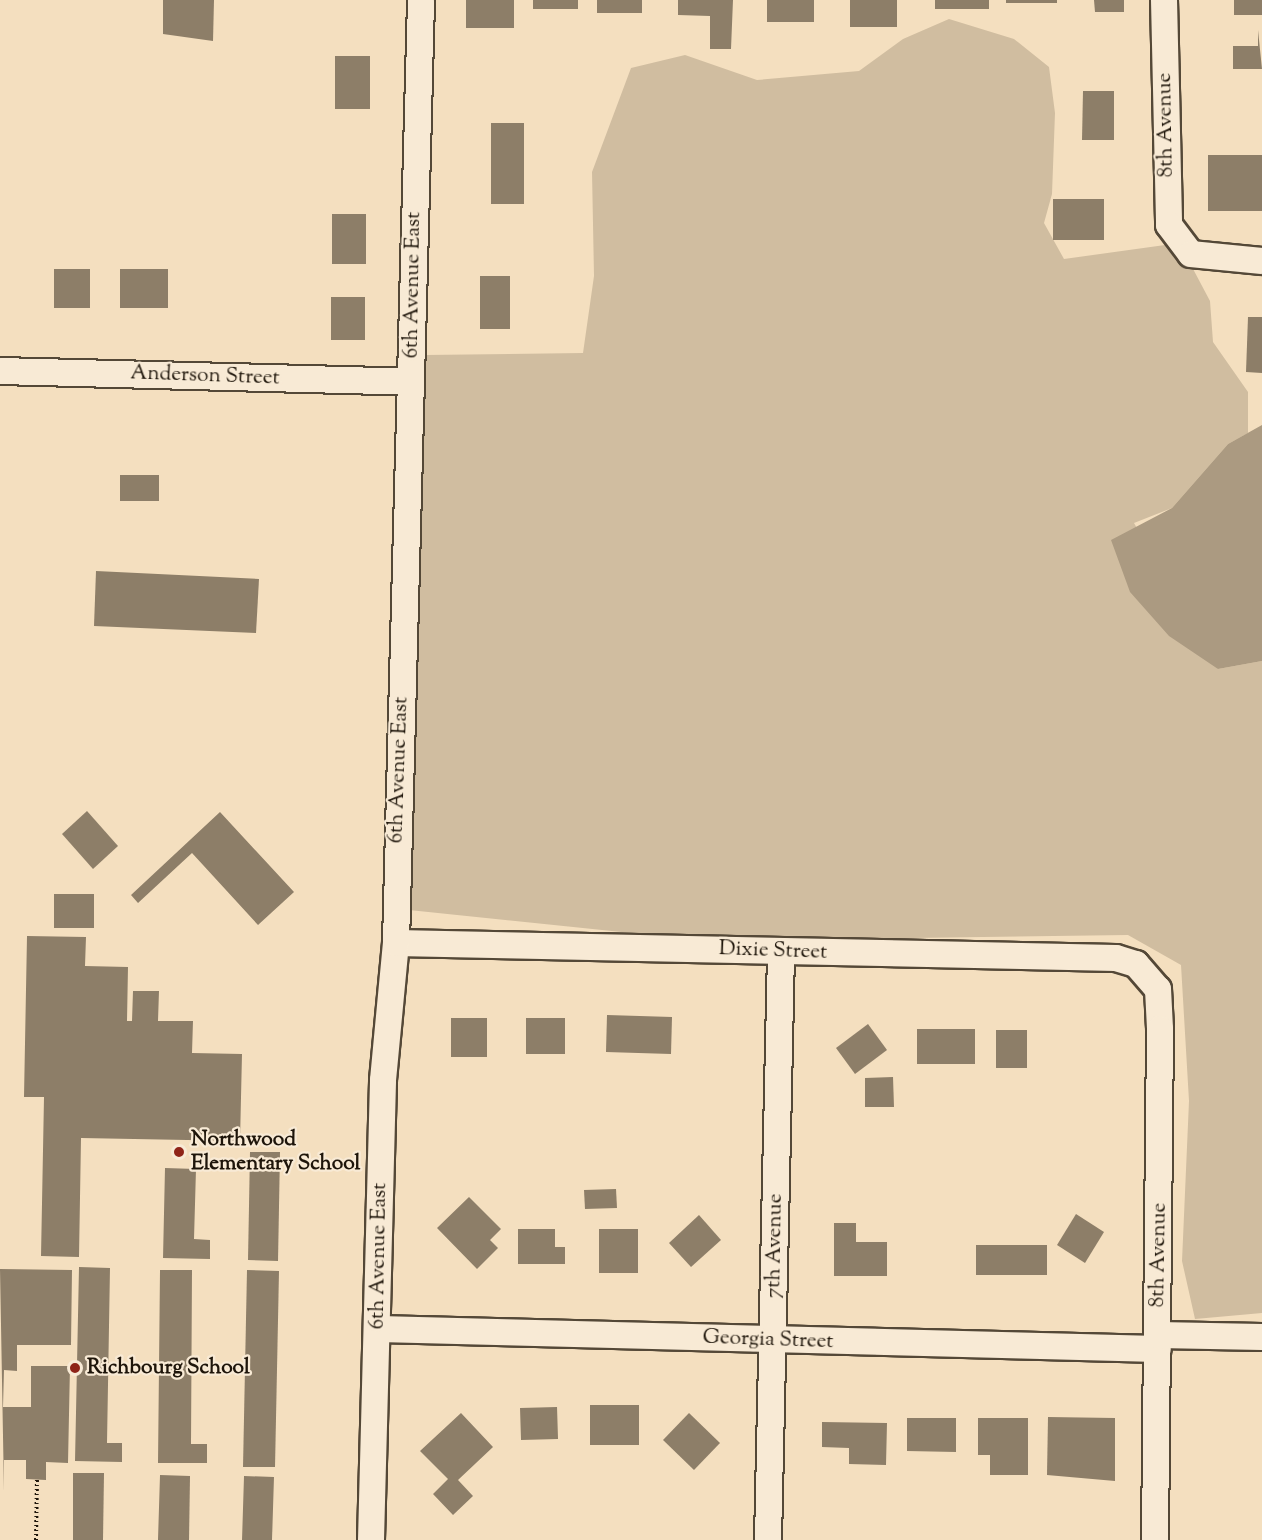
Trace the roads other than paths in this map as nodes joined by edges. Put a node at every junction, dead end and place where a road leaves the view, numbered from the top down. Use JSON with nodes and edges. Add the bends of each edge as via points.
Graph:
{"nodes":[{"id":1,"x":421,"y":0,"type":"edge"},
{"id":2,"x":1164,"y":0,"type":"edge"},
{"id":3,"x":1262,"y":261,"type":"edge"},
{"id":4,"x":0,"y":371,"type":"edge"},
{"id":5,"x":411,"y":382,"type":"junction"},
{"id":6,"x":396,"y":943,"type":"junction"},
{"id":7,"x":781,"y":952,"type":"junction"},
{"id":8,"x":1146,"y":974,"type":"joint"},
{"id":9,"x":379,"y":1329,"type":"junction"},
{"id":10,"x":1262,"y":1337,"type":"edge"},
{"id":11,"x":774,"y":1340,"type":"junction"},
{"id":12,"x":1158,"y":1342,"type":"junction"},
{"id":13,"x":371,"y":1540,"type":"edge"},
{"id":14,"x":768,"y":1540,"type":"edge"},
{"id":15,"x":1155,"y":1540,"type":"edge"}],
"edges":[{"from":1,"to":5,"type":"street","name":"6th Avenue East"},
{"from":2,"to":3,"type":"street","name":"8th Avenue","via":[[1169,225],[1183,246],[1209,260]]},
{"from":4,"to":5,"type":"street","name":"Anderson Street"},
{"from":5,"to":6,"type":"street","name":"6th Avenue East"},
{"from":6,"to":7,"type":"street","name":"Dixie Street"},
{"from":6,"to":9,"type":"street","name":"6th Avenue East","via":[[382,1090]]},
{"from":7,"to":8,"type":"street","name":"Dixie Street","via":[[1116,958]]},
{"from":7,"to":11,"type":"street","name":"7th Avenue"},
{"from":8,"to":12,"type":"street","name":"8th Avenue","via":[[1158,989],[1160,1029]]},
{"from":9,"to":11,"type":"street","name":"Georgia Street"},
{"from":9,"to":13,"type":"street","name":"6th Avenue East"},
{"from":10,"to":12,"type":"street","name":"Georgia Street"},
{"from":11,"to":12,"type":"street","name":"Georgia Street"},
{"from":11,"to":14,"type":"street","name":"7th Avenue"},
{"from":12,"to":15,"type":"street","name":"8th Avenue"}]}
